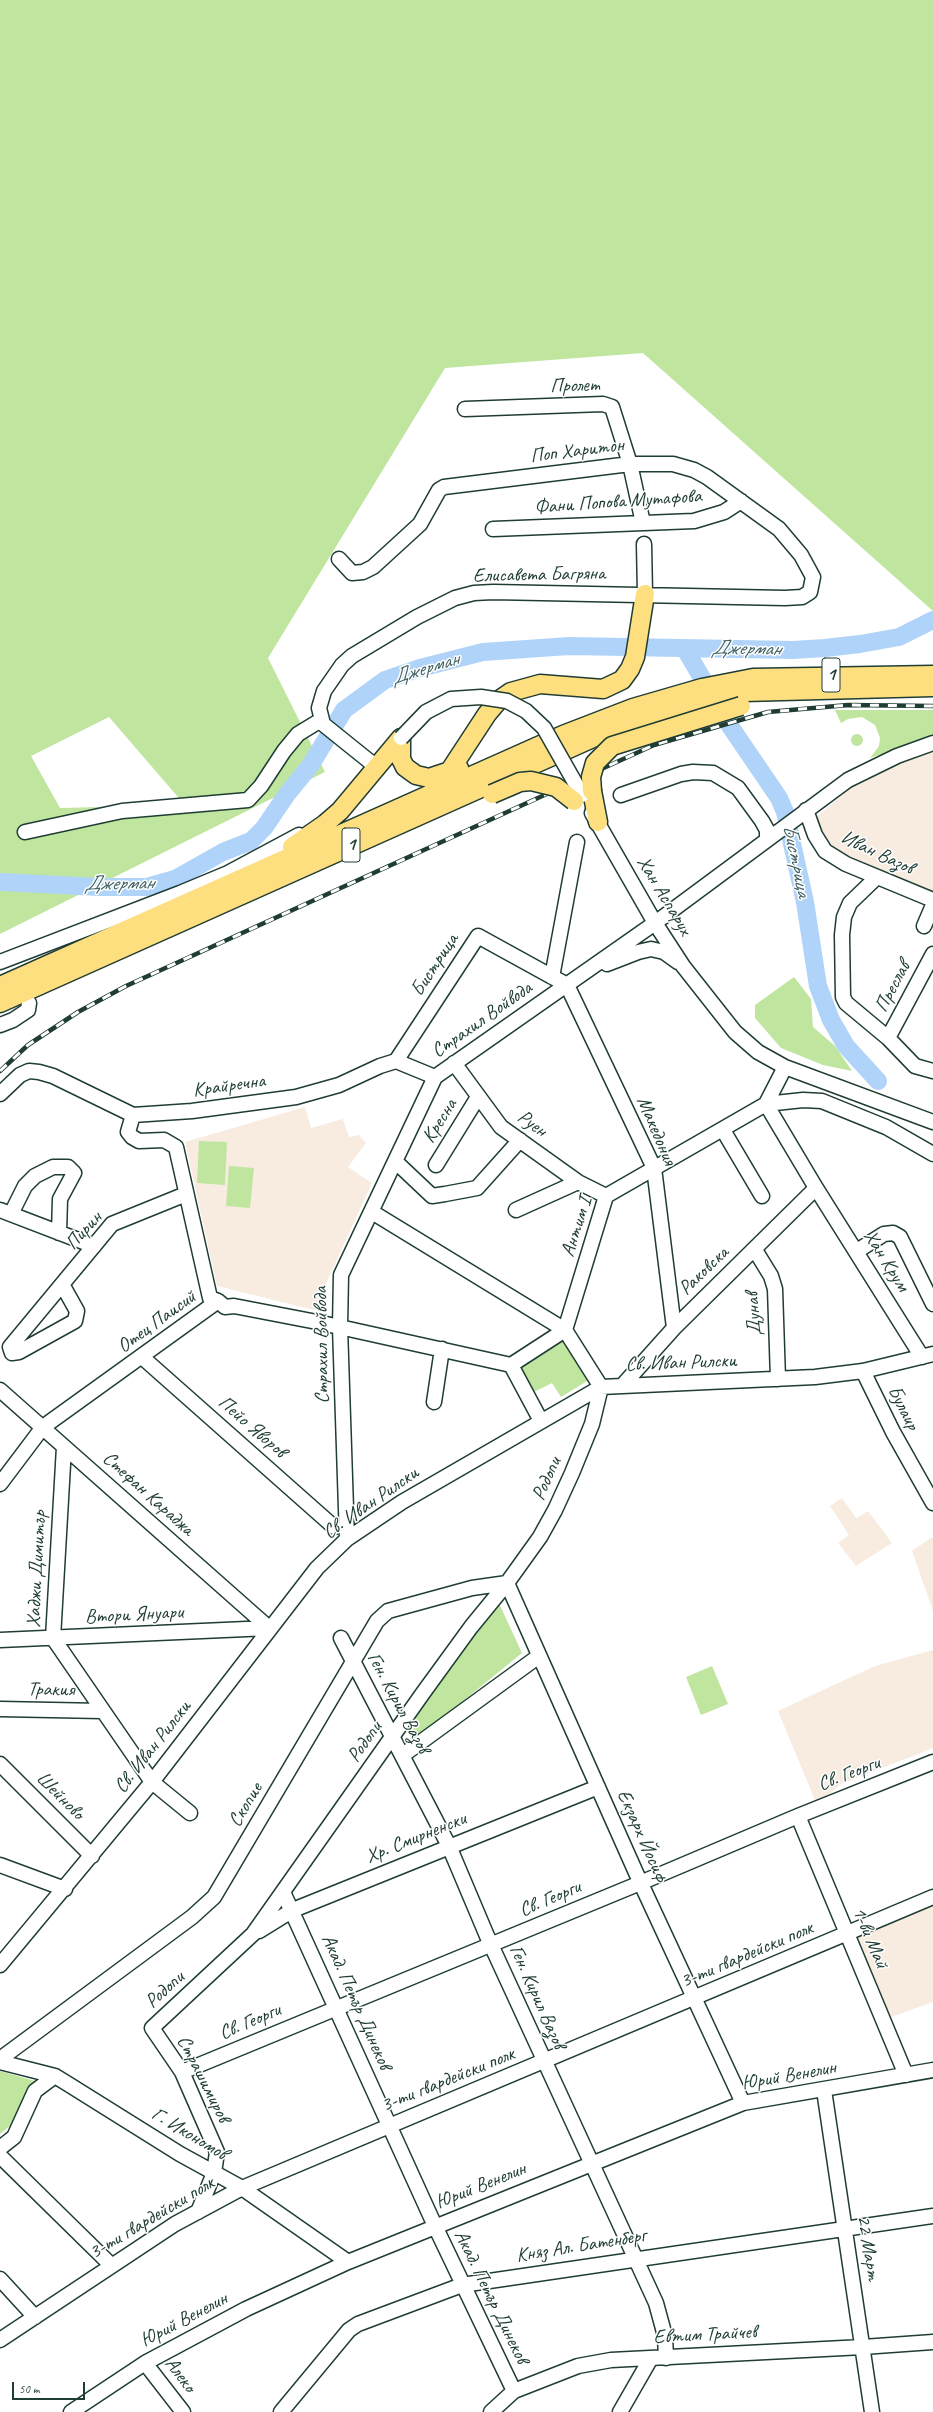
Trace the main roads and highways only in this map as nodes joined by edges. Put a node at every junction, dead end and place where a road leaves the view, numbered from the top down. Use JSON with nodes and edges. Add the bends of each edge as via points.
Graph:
{"nodes":[{"id":1,"x":644,"y":603,"type":"road end"},
{"id":2,"x":933,"y":674,"type":"edge"},
{"id":3,"x":933,"y":687,"type":"edge"},
{"id":4,"x":704,"y":694,"type":"junction"},
{"id":5,"x":735,"y":694,"type":"junction"},
{"id":6,"x":603,"y":719,"type":"junction"},
{"id":7,"x":369,"y":760,"type":"junction"},
{"id":8,"x":405,"y":767,"type":"junction"},
{"id":9,"x":449,"y":772,"type":"junction"},
{"id":10,"x":583,"y":796,"type":"junction"},
{"id":11,"x":598,"y":822,"type":"road end"},
{"id":12,"x":250,"y":875,"type":"junction"},
{"id":13,"x":62,"y":974,"type":"junction"},
{"id":14,"x":0,"y":986,"type":"edge"},
{"id":15,"x":0,"y":1003,"type":"edge"}],
"edges":[{"from":1,"to":9,"type":"main road","via":[[635,657],[630,670],[622,680],[602,689],[540,684],[519,688],[505,696],[487,714]]},
{"from":2,"to":5,"type":"main road","number":"1","via":[[780,676]]},
{"from":3,"to":5,"type":"main road","via":[[802,697]]},
{"from":4,"to":5,"type":"main road","number":"1"},
{"from":4,"to":6,"type":"main road","number":"1"},
{"from":4,"to":13,"type":"main road","number":"1","via":[[577,743]]},
{"from":5,"to":10,"type":"main road","bridge":true,"via":[[612,746],[595,763]]},
{"from":6,"to":9,"type":"main road"},
{"from":6,"to":12,"type":"main road","number":"1"},
{"from":7,"to":8,"type":"main road"},
{"from":7,"to":8,"type":"main road","via":[[401,738],[401,755]]},
{"from":7,"to":12,"type":"main road","via":[[325,824]]},
{"from":8,"to":9,"type":"main road","via":[[422,777],[434,777]]},
{"from":10,"to":11,"type":"main road"},
{"from":10,"to":13,"type":"main road","bridge":true,"via":[[550,784],[520,782],[210,920]]},
{"from":12,"to":14,"type":"main road","number":"1"},
{"from":13,"to":15,"type":"main road","number":"1"}]}
